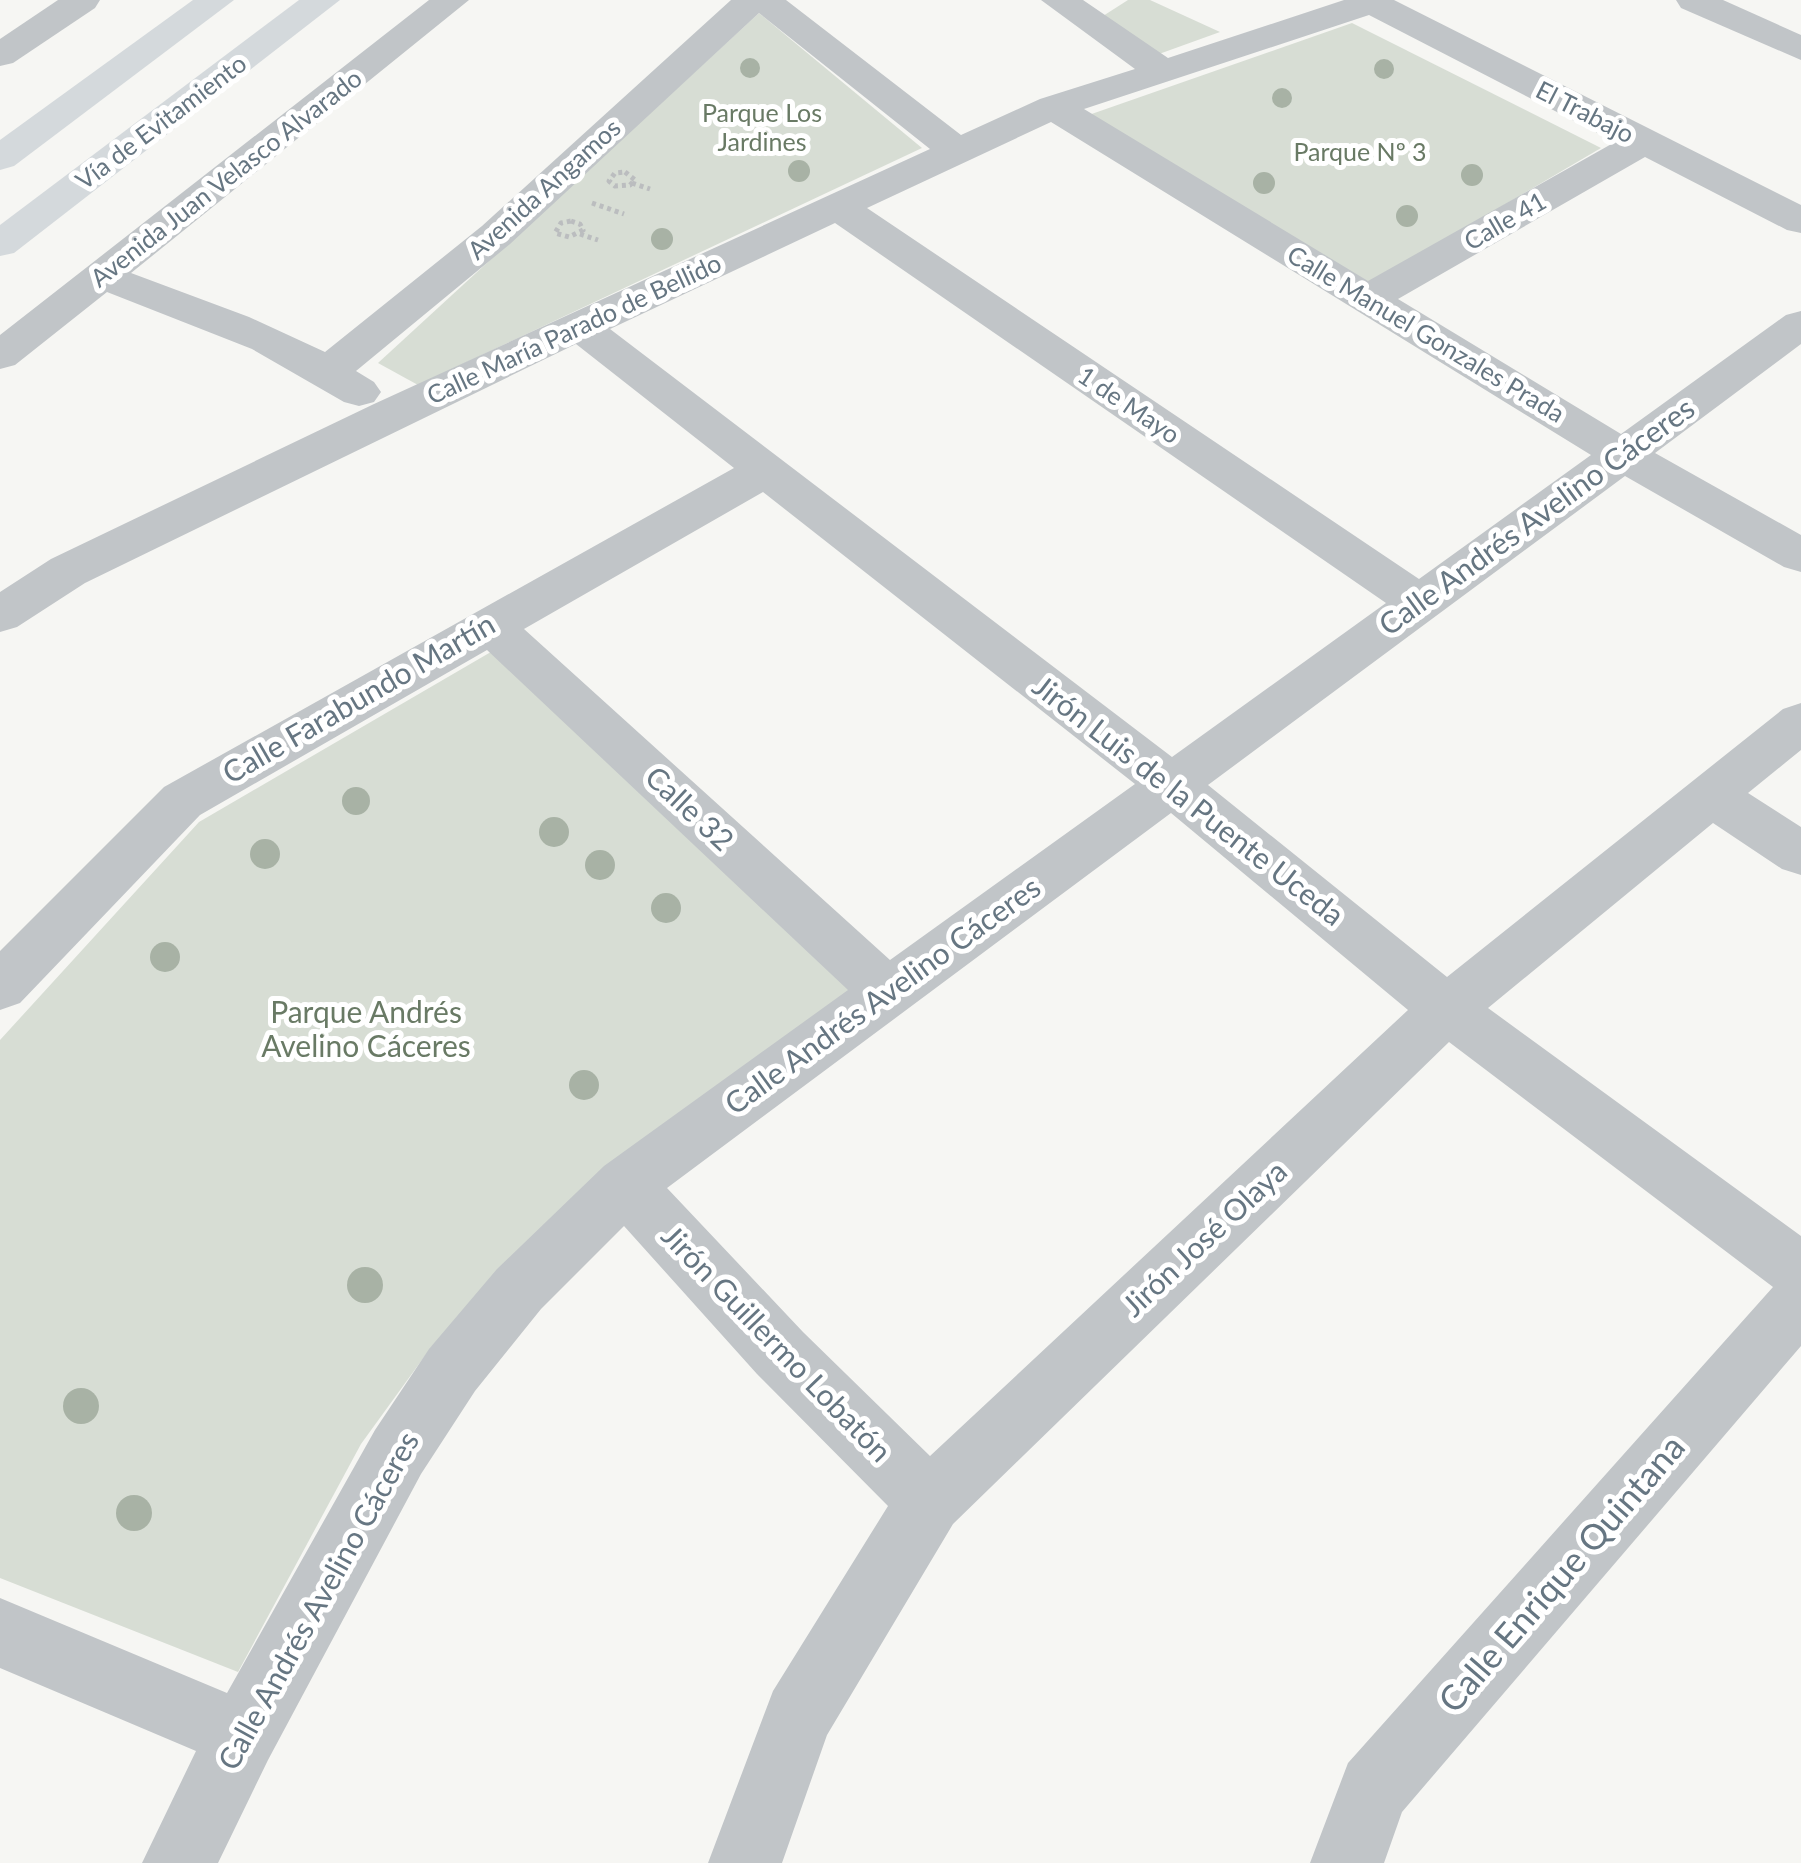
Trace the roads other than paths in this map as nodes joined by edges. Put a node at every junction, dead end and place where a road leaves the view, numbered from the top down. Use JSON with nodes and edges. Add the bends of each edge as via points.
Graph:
{"nodes":[{"id":1,"x":82,"y":0,"type":"edge"},
{"id":2,"x":216,"y":0,"type":"edge"},
{"id":3,"x":322,"y":0,"type":"edge"},
{"id":4,"x":451,"y":0,"type":"edge"},
{"id":5,"x":752,"y":0,"type":"edge"},
{"id":6,"x":764,"y":0,"type":"edge"},
{"id":7,"x":1694,"y":0,"type":"edge"},
{"id":8,"x":1372,"y":1,"type":"edge"},
{"id":9,"x":1067,"y":2,"type":"edge"},
{"id":10,"x":1801,"y":48,"type":"edge"},
{"id":11,"x":0,"y":55,"type":"edge"},
{"id":12,"x":1161,"y":70,"type":"junction"},
{"id":13,"x":1053,"y":108,"type":"junction"},
{"id":14,"x":1644,"y":142,"type":"junction"},
{"id":15,"x":958,"y":152,"type":"junction"},
{"id":16,"x":0,"y":158,"type":"edge"},
{"id":17,"x":838,"y":207,"type":"junction"},
{"id":18,"x":1801,"y":221,"type":"edge"},
{"id":19,"x":0,"y":244,"type":"edge"},
{"id":20,"x":102,"y":276,"type":"junction"},
{"id":21,"x":1367,"y":299,"type":"junction"},
{"id":22,"x":1801,"y":324,"type":"edge"},
{"id":23,"x":579,"y":326,"type":"junction"},
{"id":24,"x":0,"y":356,"type":"edge"},
{"id":25,"x":330,"y":371,"type":"junction"},
{"id":26,"x":390,"y":414,"type":"junction"},
{"id":27,"x":1623,"y":454,"type":"junction"},
{"id":28,"x":764,"y":471,"type":"junction"},
{"id":29,"x":1801,"y":556,"type":"edge"},
{"id":30,"x":1420,"y":603,"type":"junction"},
{"id":31,"x":0,"y":615,"type":"edge"},
{"id":32,"x":490,"y":625,"type":"junction"},
{"id":33,"x":1801,"y":722,"type":"edge"},
{"id":34,"x":1172,"y":784,"type":"junction"},
{"id":35,"x":1712,"y":796,"type":"junction"},
{"id":36,"x":1801,"y":854,"type":"edge"},
{"id":37,"x":0,"y":986,"type":"edge"},
{"id":38,"x":888,"y":993,"type":"junction"},
{"id":39,"x":1447,"y":1010,"type":"junction"},
{"id":40,"x":626,"y":1185,"type":"junction"},
{"id":41,"x":1801,"y":1272,"type":"edge"},
{"id":42,"x":1801,"y":1300,"type":"edge"},
{"id":43,"x":928,"y":1501,"type":"junction"},
{"id":44,"x":0,"y":1634,"type":"edge"},
{"id":45,"x":243,"y":1735,"type":"junction"},
{"id":46,"x":179,"y":1863,"type":"edge"},
{"id":47,"x":745,"y":1863,"type":"edge"},
{"id":48,"x":1347,"y":1863,"type":"edge"}],
"edges":[{"from":1,"to":11,"type":"street"},
{"from":2,"to":16,"type":"highway"},
{"from":3,"to":19,"type":"highway","name":"Vía de Evitamiento"},
{"from":4,"to":20,"type":"street","name":"Avenida Juan Velasco Alvarado"},
{"from":5,"to":25,"type":"street","name":"Avenida Angamos","via":[[496,235]]},
{"from":6,"to":15,"type":"street"},
{"from":7,"to":10,"type":"street"},
{"from":8,"to":12,"type":"street","name":"Calle María Parado de Bellido"},
{"from":8,"to":14,"type":"street","name":"El Trabajo"},
{"from":9,"to":12,"type":"street"},
{"from":12,"to":13,"type":"street","name":"Calle María Parado de Bellido"},
{"from":13,"to":15,"type":"street","name":"Calle María Parado de Bellido"},
{"from":13,"to":21,"type":"street","name":"Calle Manuel Gonzales Prada"},
{"from":14,"to":18,"type":"street","name":"El Trabajo"},
{"from":14,"to":21,"type":"street","name":"Calle 41"},
{"from":15,"to":17,"type":"street","name":"Calle María Parado de Bellido"},
{"from":17,"to":23,"type":"street","name":"Calle María Parado de Bellido"},
{"from":17,"to":30,"type":"street","name":"1 de Mayo"},
{"from":20,"to":24,"type":"street","name":"Avenida Juan Velasco Alvarado"},
{"from":20,"to":25,"type":"street","via":[[222,320]]},
{"from":21,"to":27,"type":"street","name":"Calle Manuel Gonzales Prada"},
{"from":22,"to":27,"type":"street","name":"Calle Andrés Avelino Cáceres"},
{"from":23,"to":26,"type":"street","name":"Calle María Parado de Bellido"},
{"from":23,"to":28,"type":"street","name":"Jirón Luis de la Puente Uceda"},
{"from":25,"to":26,"type":"street"},
{"from":26,"to":31,"type":"street","name":"Calle María Parado de Bellido","via":[[68,570]]},
{"from":27,"to":29,"type":"street","name":"Calle Manuel Gonzales Prada"},
{"from":27,"to":30,"type":"street","name":"Calle Andrés Avelino Cáceres"},
{"from":28,"to":32,"type":"street","name":"Calle Farabundo Martín"},
{"from":28,"to":34,"type":"street","name":"Jirón Luis de la Puente Uceda"},
{"from":30,"to":34,"type":"street","name":"Calle Andrés Avelino Cáceres"},
{"from":32,"to":37,"type":"street","name":"Calle Farabundo Martín","via":[[182,801]]},
{"from":32,"to":38,"type":"street","name":"Calle 32"},
{"from":33,"to":35,"type":"street","name":"Jirón José Olaya"},
{"from":34,"to":38,"type":"street","name":"Calle Andrés Avelino Cáceres"},
{"from":34,"to":39,"type":"street","name":"Jirón Luis de la Puente Uceda"},
{"from":35,"to":36,"type":"street"},
{"from":35,"to":39,"type":"street","name":"Jirón José Olaya"},
{"from":38,"to":40,"type":"street","name":"Calle Andrés Avelino Cáceres"},
{"from":39,"to":41,"type":"street","name":"Jirón Luis de la Puente Uceda"},
{"from":39,"to":43,"type":"street","name":"Jirón José Olaya"},
{"from":40,"to":43,"type":"street","name":"Jirón Guillermo Lobatón","via":[[780,1354]]},
{"from":40,"to":45,"type":"street","name":"Calle Andrés Avelino Cáceres","via":[[519,1289],[452,1370],[398,1452]]},
{"from":42,"to":48,"type":"street","name":"Calle Enrique Quintana","via":[[1374,1789]]},
{"from":43,"to":47,"type":"street","name":"Jirón José Olaya","via":[[798,1716]]},
{"from":44,"to":45,"type":"street"},
{"from":45,"to":46,"type":"street","name":"Calle Andrés Avelino Cáceres"}]}
